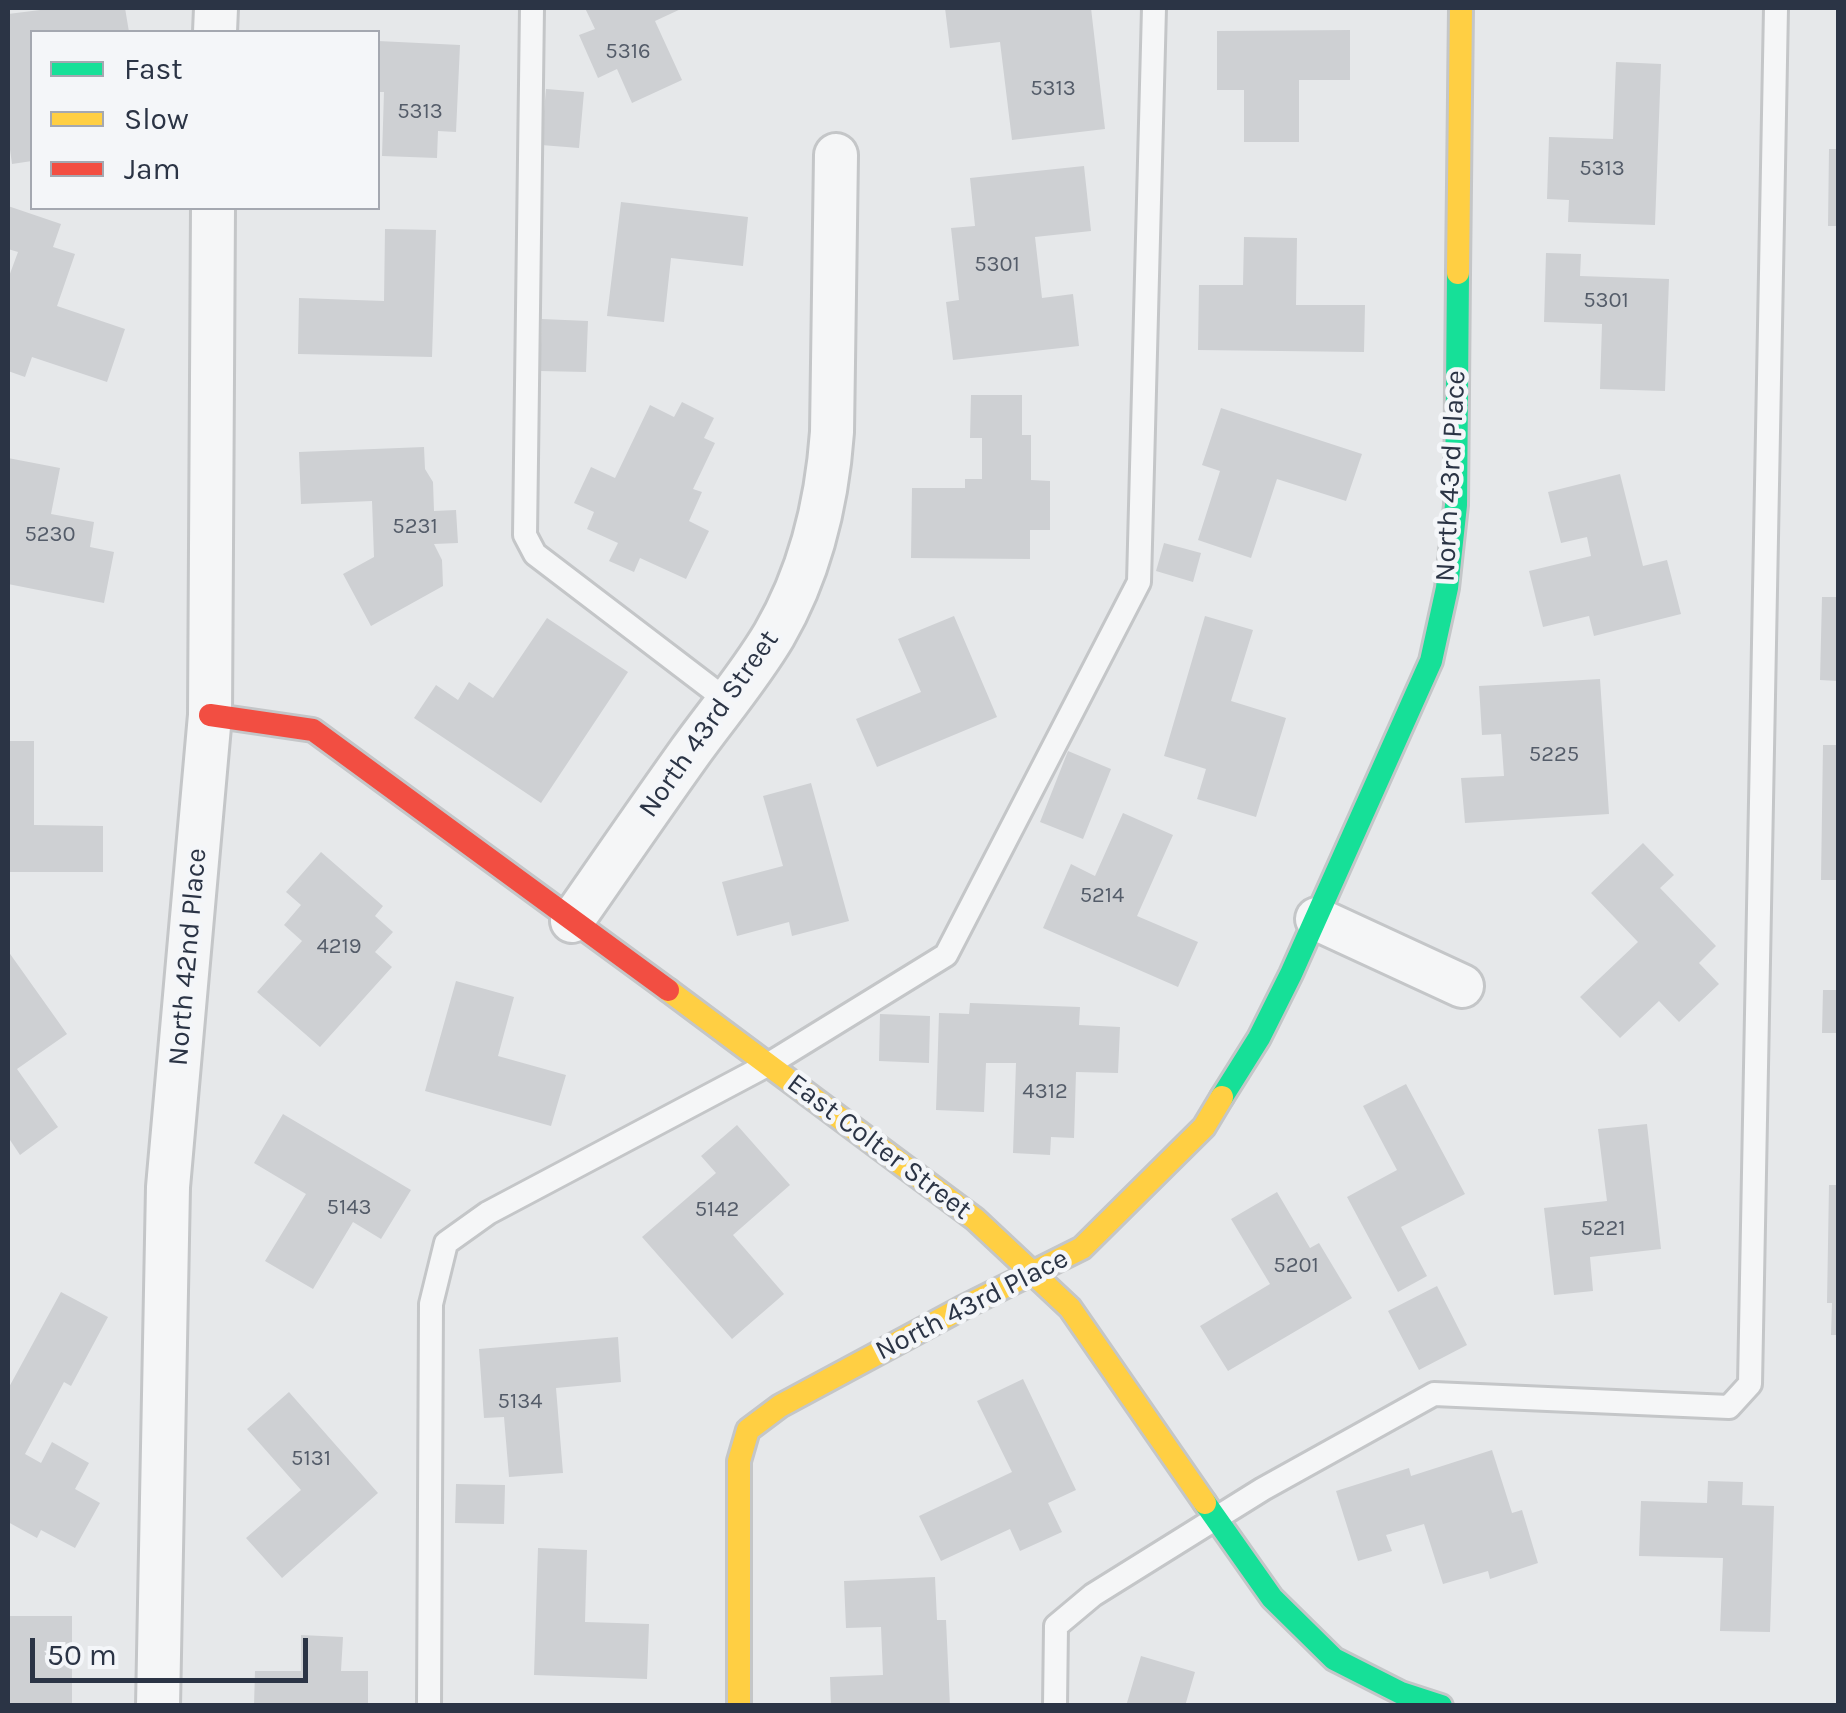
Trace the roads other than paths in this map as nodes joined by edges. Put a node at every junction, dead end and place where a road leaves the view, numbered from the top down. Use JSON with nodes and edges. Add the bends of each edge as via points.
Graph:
{"nodes":[{"id":1,"x":532,"y":8,"type":"edge"},
{"id":2,"x":1154,"y":8,"type":"edge"},
{"id":3,"x":1461,"y":8,"type":"edge"},
{"id":4,"x":1776,"y":8,"type":"edge"},
{"id":5,"x":836,"y":155,"type":"dead end"},
{"id":6,"x":213,"y":210,"type":"edge"},
{"id":7,"x":729,"y":702,"type":"junction"},
{"id":8,"x":210,"y":715,"type":"junction"},
{"id":9,"x":1317,"y":919,"type":"junction"},
{"id":10,"x":572,"y":920,"type":"junction"},
{"id":11,"x":1462,"y":986,"type":"dead end"},
{"id":12,"x":768,"y":1064,"type":"junction"},
{"id":13,"x":1031,"y":1273,"type":"junction"},
{"id":14,"x":1216,"y":1520,"type":"junction"},
{"id":15,"x":158,"y":1706,"type":"edge"},
{"id":16,"x":429,"y":1706,"type":"edge"},
{"id":17,"x":739,"y":1706,"type":"edge"},
{"id":18,"x":1055,"y":1706,"type":"edge"},
{"id":19,"x":1440,"y":1706,"type":"edge"}],
"edges":[{"from":1,"to":7,"type":"lane","via":[[525,535],[535,554]]},
{"from":2,"to":12,"type":"lane","via":[[1139,582],[946,954]]},
{"from":3,"to":9,"type":"street","name":"North 43rd Place","via":[[1456,504],[1447,588],[1431,661]]},
{"from":4,"to":14,"type":"lane","via":[[1750,1384],[1729,1407],[1434,1394]]},
{"from":5,"to":7,"type":"street","name":"North 43rd Street","via":[[832,432],[817,532],[775,634]]},
{"from":6,"to":8,"type":"street","name":"North 42nd Place"},
{"from":7,"to":10,"type":"street","name":"North 43rd Street"},
{"from":8,"to":10,"type":"street","name":"East Colter Street","via":[[312,730]]},
{"from":8,"to":15,"type":"street","name":"North 42nd Place","via":[[168,1187]]},
{"from":9,"to":11,"type":"street"},
{"from":9,"to":13,"type":"street","name":"North 43rd Place","via":[[1259,1038],[1204,1127],[1082,1248]]},
{"from":10,"to":12,"type":"street","name":"East Colter Street"},
{"from":12,"to":13,"type":"street","name":"East Colter Street","via":[[975,1219]]},
{"from":12,"to":16,"type":"lane","via":[[488,1213],[446,1243],[432,1304]]},
{"from":13,"to":14,"type":"street","name":"East Colter Street","via":[[1070,1308]]},
{"from":13,"to":17,"type":"street","name":"North 43rd Place","via":[[780,1406],[748,1430],[739,1461]]},
{"from":14,"to":18,"type":"lane","via":[[1093,1595],[1056,1626]]},
{"from":14,"to":19,"type":"street","name":"East Colter Street","via":[[1272,1598],[1334,1660]]}]}
